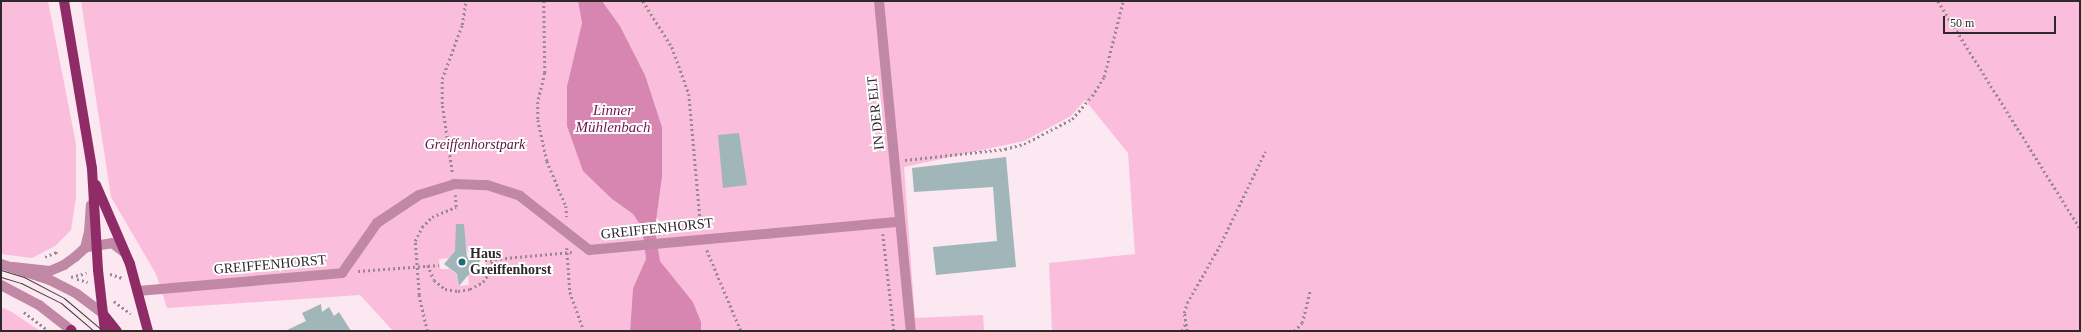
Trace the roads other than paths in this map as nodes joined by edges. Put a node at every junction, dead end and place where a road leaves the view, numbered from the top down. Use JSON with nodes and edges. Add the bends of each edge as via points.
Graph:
{"nodes":[{"id":1,"x":64,"y":1,"type":"edge"},
{"id":2,"x":879,"y":1,"type":"edge"},
{"id":3,"x":92,"y":169,"type":"junction"},
{"id":4,"x":899,"y":222,"type":"junction"},
{"id":5,"x":96,"y":245,"type":"junction"},
{"id":6,"x":85,"y":248,"type":"junction"},
{"id":7,"x":124,"y":252,"type":"junction"},
{"id":8,"x":1,"y":264,"type":"edge"},
{"id":9,"x":13,"y":267,"type":"junction"},
{"id":10,"x":1,"y":285,"type":"edge"},
{"id":11,"x":138,"y":292,"type":"junction"},
{"id":12,"x":101,"y":312,"type":"junction"},
{"id":13,"x":71,"y":331,"type":"edge"},
{"id":14,"x":105,"y":331,"type":"edge"},
{"id":15,"x":117,"y":331,"type":"edge"},
{"id":16,"x":148,"y":331,"type":"edge"},
{"id":17,"x":911,"y":331,"type":"edge"}],
"edges":[{"from":1,"to":3,"type":"main road"},
{"from":2,"to":4,"type":"street","name":"IN DER ELT"},
{"from":3,"to":5,"type":"main road"},
{"from":3,"to":6,"type":"street","via":[[89,232]]},
{"from":3,"to":7,"type":"main road"},
{"from":4,"to":11,"type":"street","name":"GREIFFENHORST","via":[[589,250],[520,196],[487,185],[454,184],[419,195],[377,223],[342,272]]},
{"from":4,"to":17,"type":"street","name":"IN DER ELT"},
{"from":5,"to":6,"type":"street"},
{"from":5,"to":7,"type":"street","via":[[112,243]]},
{"from":5,"to":12,"type":"main road"},
{"from":6,"to":9,"type":"street","via":[[64,265],[50,271]]},
{"from":7,"to":11,"type":"main road"},
{"from":8,"to":9,"type":"street"},
{"from":9,"to":12,"type":"street","via":[[50,280],[77,294]]},
{"from":10,"to":13,"type":"street","via":[[39,305]]},
{"from":11,"to":16,"type":"main road"},
{"from":12,"to":14,"type":"main road"},
{"from":12,"to":15,"type":"main road"}]}
